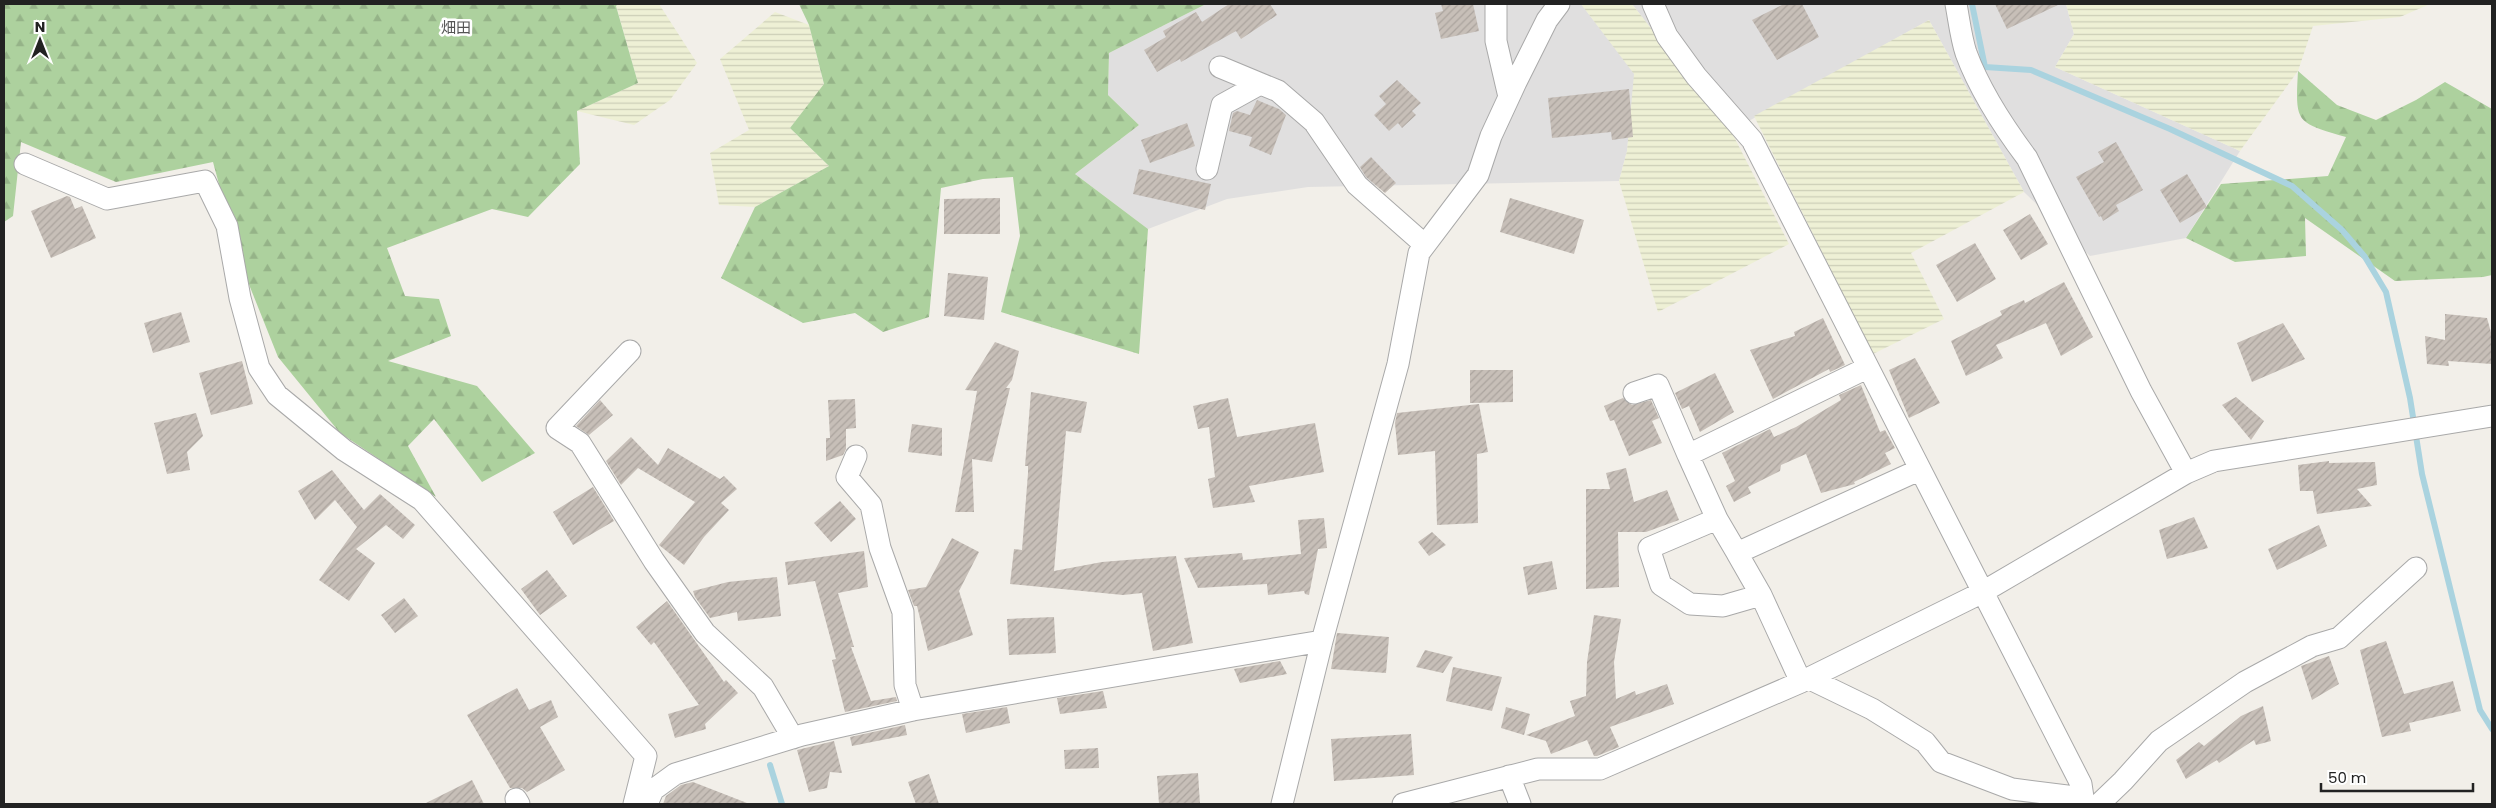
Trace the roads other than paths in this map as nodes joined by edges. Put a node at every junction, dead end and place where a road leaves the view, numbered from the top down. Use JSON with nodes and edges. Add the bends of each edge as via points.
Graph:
{"nodes":[{"id":1,"x":1496,"y":4,"type":"edge"},
{"id":2,"x":1559,"y":4,"type":"edge"},
{"id":3,"x":1653,"y":4,"type":"edge"},
{"id":4,"x":1956,"y":4,"type":"edge"},
{"id":5,"x":1220,"y":66,"type":"dead end"},
{"id":6,"x":1260,"y":84,"type":"junction"},
{"id":7,"x":1509,"y":97,"type":"junction"},
{"id":8,"x":24,"y":164,"type":"dead end"},
{"id":9,"x":1207,"y":169,"type":"dead end"},
{"id":10,"x":1425,"y":245,"type":"junction"},
{"id":11,"x":630,"y":351,"type":"dead end"},
{"id":12,"x":1867,"y":368,"type":"junction"},
{"id":13,"x":1634,"y":393,"type":"dead end"},
{"id":14,"x":2492,"y":416,"type":"edge"},
{"id":15,"x":1688,"y":455,"type":"junction"},
{"id":16,"x":856,"y":456,"type":"dead end"},
{"id":17,"x":1919,"y":470,"type":"junction"},
{"id":18,"x":2186,"y":474,"type":"junction"},
{"id":19,"x":1717,"y":519,"type":"junction"},
{"id":20,"x":1736,"y":553,"type":"junction"},
{"id":21,"x":2416,"y":568,"type":"dead end"},
{"id":22,"x":1981,"y":593,"type":"junction"},
{"id":23,"x":1761,"y":595,"type":"junction"},
{"id":24,"x":1322,"y":641,"type":"junction"},
{"id":25,"x":1804,"y":680,"type":"junction"},
{"id":26,"x":912,"y":710,"type":"junction"},
{"id":27,"x":793,"y":738,"type":"junction"},
{"id":28,"x":1509,"y":776,"type":"junction"},
{"id":29,"x":2089,"y":802,"type":"edge"},
{"id":30,"x":634,"y":804,"type":"edge"},
{"id":31,"x":647,"y":804,"type":"edge"},
{"id":32,"x":1282,"y":804,"type":"edge"},
{"id":33,"x":1403,"y":804,"type":"edge"},
{"id":34,"x":1520,"y":804,"type":"edge"}],
"edges":[{"from":1,"to":7,"type":"street","via":[[1496,41]]},
{"from":2,"to":7,"type":"street","via":[[1547,20]]},
{"from":3,"to":12,"type":"street","via":[[1666,36],[1752,140]]},
{"from":4,"to":18,"type":"street","via":[[1966,53],[1979,81],[2004,128],[2027,158]]},
{"from":5,"to":6,"type":"street"},
{"from":6,"to":9,"type":"street","via":[[1222,105]]},
{"from":6,"to":10,"type":"street","via":[[1278,91],[1314,122],[1357,185]]},
{"from":7,"to":10,"type":"street","via":[[1491,136],[1478,176]]},
{"from":8,"to":30,"type":"street","via":[[107,198],[205,181],[226,226],[258,368],[277,395],[344,450],[422,500],[646,756]]},
{"from":10,"to":24,"type":"street","via":[[1419,253],[1398,364]]},
{"from":11,"to":27,"type":"street","via":[[557,428],[580,443],[654,561],[705,633],[763,687]]},
{"from":12,"to":15,"type":"street"},
{"from":12,"to":17,"type":"street"},
{"from":13,"to":15,"type":"street","via":[[1658,384]]},
{"from":14,"to":18,"type":"street","via":[[2214,460]]},
{"from":15,"to":19,"type":"street"},
{"from":16,"to":26,"type":"street","via":[[847,477],[871,505],[880,548],[903,612],[905,684]]},
{"from":17,"to":20,"type":"street"},
{"from":17,"to":22,"type":"street"},
{"from":18,"to":22,"type":"street"},
{"from":19,"to":20,"type":"street"},
{"from":19,"to":23,"type":"street","via":[[1649,548],[1661,585],[1690,604],[1723,606]]},
{"from":20,"to":23,"type":"street"},
{"from":21,"to":29,"type":"street","via":[[2339,638],[2312,646],[2245,682],[2159,741],[2123,781]]},
{"from":22,"to":25,"type":"street"},
{"from":22,"to":29,"type":"street"},
{"from":23,"to":25,"type":"street"},
{"from":24,"to":26,"type":"street"},
{"from":24,"to":32,"type":"street"},
{"from":25,"to":28,"type":"street","via":[[1600,769],[1538,769]]},
{"from":25,"to":29,"type":"street","via":[[1872,709],[1925,742],[1941,762],[2012,789]]},
{"from":26,"to":27,"type":"street"},
{"from":27,"to":31,"type":"street","via":[[675,774],[653,790]]},
{"from":28,"to":33,"type":"street"},
{"from":28,"to":34,"type":"street"}]}
